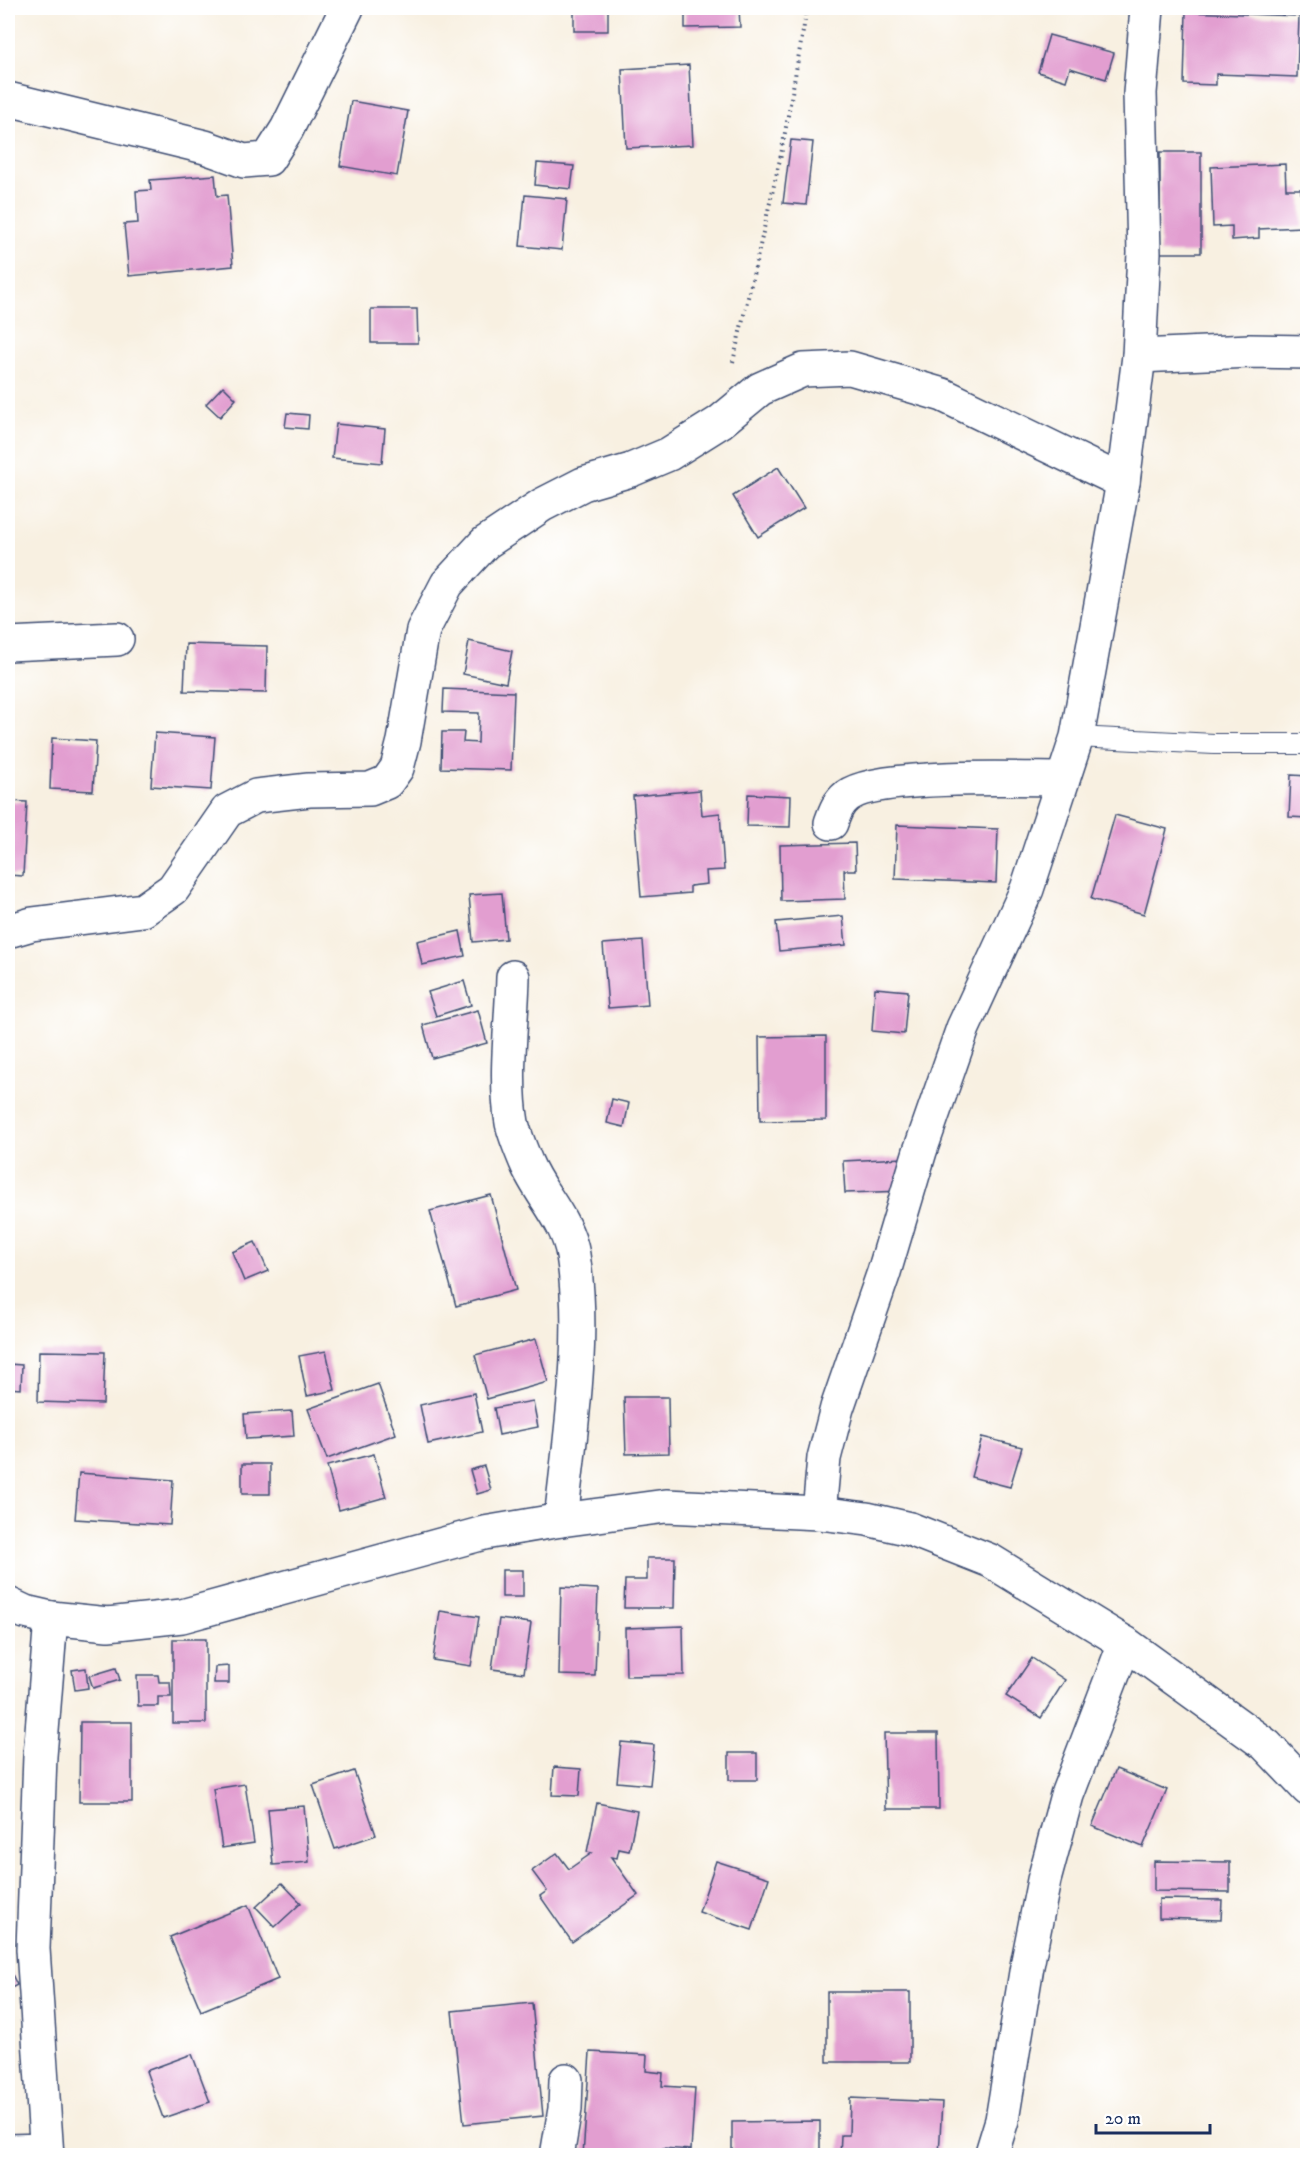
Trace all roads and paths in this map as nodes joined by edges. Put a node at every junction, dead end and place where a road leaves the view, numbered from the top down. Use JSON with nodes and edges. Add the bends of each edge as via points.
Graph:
{"nodes":[{"id":1,"x":347,"y":8,"type":"edge"},
{"id":2,"x":806,"y":8,"type":"edge"},
{"id":3,"x":1147,"y":8,"type":"edge"},
{"id":4,"x":8,"y":99,"type":"edge"},
{"id":5,"x":1308,"y":352,"type":"edge"},
{"id":6,"x":1139,"y":356,"type":"junction"},
{"id":7,"x":733,"y":364,"type":"dead end"},
{"id":8,"x":1123,"y":483,"type":"junction"},
{"id":9,"x":117,"y":639,"type":"dead end"},
{"id":10,"x":8,"y":644,"type":"edge"},
{"id":11,"x":1077,"y":737,"type":"junction"},
{"id":12,"x":1308,"y":744,"type":"edge"},
{"id":13,"x":1063,"y":779,"type":"junction"},
{"id":14,"x":831,"y":823,"type":"dead end"},
{"id":15,"x":8,"y":931,"type":"edge"},
{"id":16,"x":513,"y":977,"type":"dead end"},
{"id":17,"x":819,"y":1513,"type":"junction"},
{"id":18,"x":561,"y":1520,"type":"junction"},
{"id":19,"x":8,"y":1604,"type":"edge"},
{"id":20,"x":51,"y":1618,"type":"junction"},
{"id":21,"x":1125,"y":1643,"type":"junction"},
{"id":22,"x":1308,"y":1789,"type":"edge"},
{"id":23,"x":566,"y":2080,"type":"dead end"},
{"id":24,"x":8,"y":2151,"type":"edge"},
{"id":25,"x":47,"y":2153,"type":"edge"},
{"id":26,"x":557,"y":2156,"type":"edge"},
{"id":27,"x":991,"y":2156,"type":"edge"}],
"edges":[{"from":1,"to":4,"type":"street","via":[[268,159],[244,161],[205,147]]},
{"from":2,"to":7,"type":"path","via":[[781,155]]},
{"from":3,"to":6,"type":"street","via":[[1140,93],[1144,254]]},
{"from":5,"to":6,"type":"street"},
{"from":6,"to":8,"type":"street"},
{"from":8,"to":11,"type":"street"},
{"from":8,"to":15,"type":"street","via":[[943,394],[850,368],[803,370],[760,389],[720,422],[669,454],[583,484],[542,505],[485,543],[447,584],[423,630],[404,741],[397,768],[387,782],[370,789],[256,796],[227,811],[173,889],[143,910],[32,924]]},
{"from":9,"to":10,"type":"street"},
{"from":11,"to":12,"type":"lane"},
{"from":11,"to":13,"type":"street"},
{"from":13,"to":14,"type":"street","via":[[880,784],[849,794],[836,808]]},
{"from":13,"to":17,"type":"street","via":[[1027,889],[963,1028],[920,1151],[837,1408],[824,1458]]},
{"from":16,"to":18,"type":"street","via":[[509,1078],[512,1125],[527,1165],[559,1216],[573,1254],[578,1318]]},
{"from":17,"to":18,"type":"street","via":[[666,1506]]},
{"from":17,"to":21,"type":"street","via":[[910,1529],[991,1561]]},
{"from":18,"to":20,"type":"street","via":[[484,1533],[182,1616],[108,1624]]},
{"from":19,"to":20,"type":"street"},
{"from":20,"to":25,"type":"street","via":[[40,1756],[33,1949]]},
{"from":21,"to":22,"type":"street","via":[[1266,1745]]},
{"from":21,"to":27,"type":"street","via":[[1067,1795],[1044,1880],[1002,2120]]},
{"from":23,"to":26,"type":"street"},
{"from":24,"to":25,"type":"street"}]}
